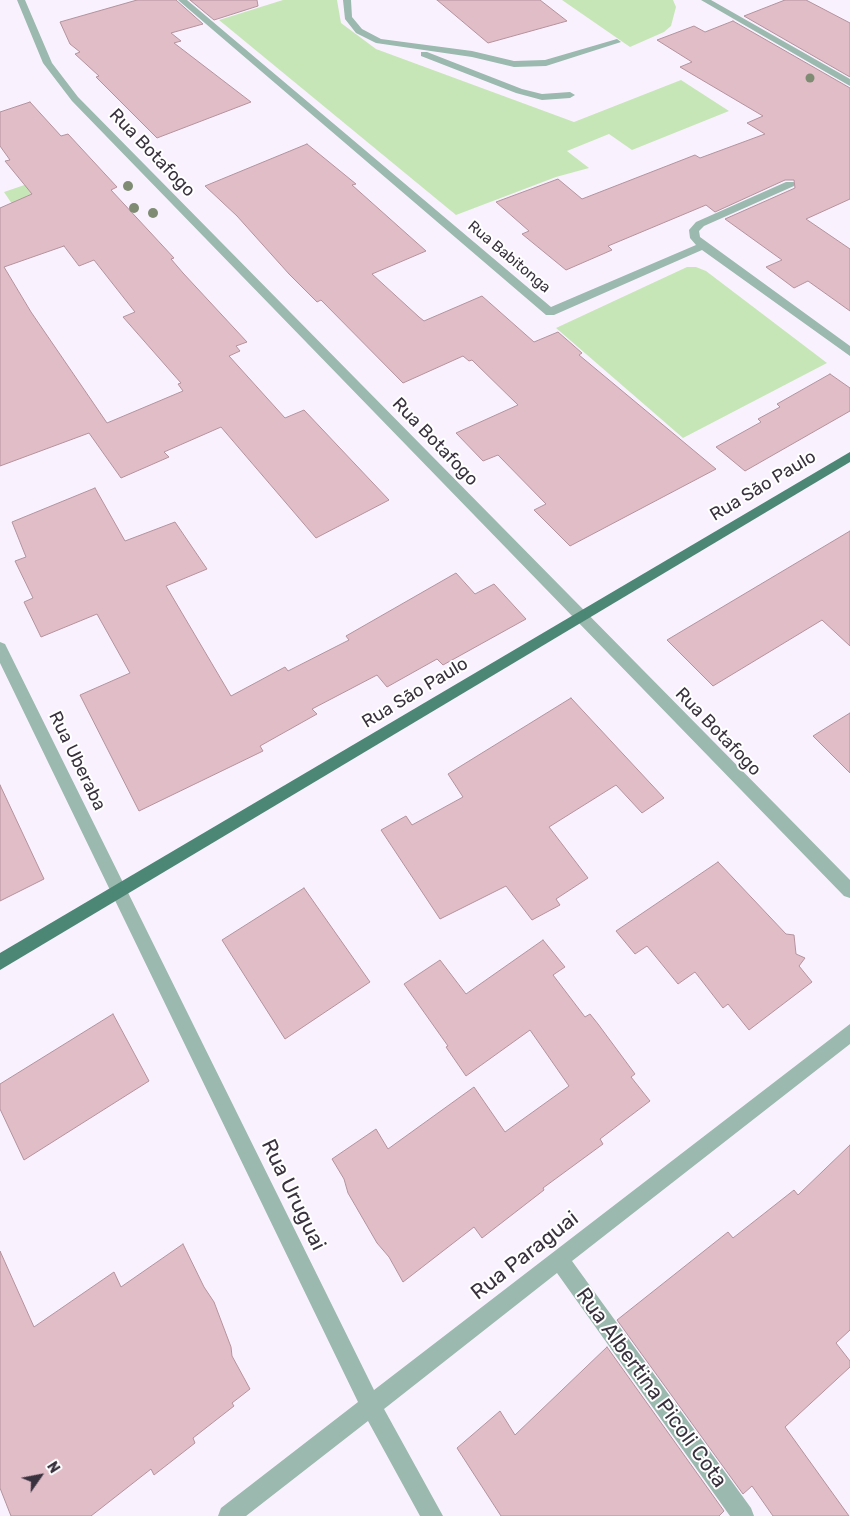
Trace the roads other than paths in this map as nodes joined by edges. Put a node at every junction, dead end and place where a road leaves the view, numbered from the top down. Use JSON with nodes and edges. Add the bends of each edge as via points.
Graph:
{"nodes":[{"id":1,"x":21,"y":0,"type":"edge"},
{"id":2,"x":182,"y":0,"type":"edge"},
{"id":3,"x":347,"y":0,"type":"edge"},
{"id":4,"x":704,"y":0,"type":"edge"},
{"id":5,"x":617,"y":42,"type":"dead end"},
{"id":6,"x":404,"y":46,"type":"junction"},
{"id":7,"x":850,"y":83,"type":"edge"},
{"id":8,"x":570,"y":95,"type":"dead end"},
{"id":9,"x":790,"y":184,"type":"dead end"},
{"id":10,"x":703,"y":246,"type":"junction"},
{"id":11,"x":850,"y":352,"type":"edge"},
{"id":12,"x":850,"y":456,"type":"edge"},
{"id":13,"x":581,"y":616,"type":"junction"},
{"id":14,"x":0,"y":648,"type":"edge"},
{"id":15,"x":120,"y":891,"type":"junction"},
{"id":16,"x":850,"y":891,"type":"edge"},
{"id":17,"x":0,"y":962,"type":"edge"},
{"id":18,"x":850,"y":1033,"type":"edge"},
{"id":19,"x":559,"y":1259,"type":"junction"},
{"id":20,"x":371,"y":1406,"type":"junction"},
{"id":21,"x":229,"y":1516,"type":"edge"},
{"id":22,"x":432,"y":1516,"type":"edge"},
{"id":23,"x":743,"y":1516,"type":"edge"}],
"edges":[{"from":1,"to":13,"type":"street","name":"Rua Botafogo","via":[[48,63],[75,99]]},
{"from":2,"to":10,"type":"street","name":"Rua Babitonga","via":[[550,312]]},
{"from":3,"to":6,"type":"street","via":[[348,17],[359,32],[379,41]]},
{"from":4,"to":7,"type":"street"},
{"from":5,"to":6,"type":"street","via":[[530,65]]},
{"from":6,"to":8,"type":"street","via":[[519,92],[542,97]]},
{"from":9,"to":10,"type":"street","via":[[700,224],[694,230],[695,238]]},
{"from":10,"to":11,"type":"street"},
{"from":12,"to":13,"type":"main road","name":"Rua São Paulo"},
{"from":13,"to":15,"type":"main road","name":"Rua São Paulo"},
{"from":13,"to":16,"type":"street","name":"Rua Botafogo"},
{"from":14,"to":15,"type":"street","name":"Rua Uberaba"},
{"from":15,"to":17,"type":"main road","name":"Rua São Paulo"},
{"from":15,"to":20,"type":"street","name":"Rua Uruguai"},
{"from":18,"to":19,"type":"street","name":"Rua Paraguai"},
{"from":19,"to":20,"type":"street","name":"Rua Paraguai"},
{"from":19,"to":23,"type":"street","name":"Rua Albertina Picoli Cota"},
{"from":20,"to":21,"type":"street","name":"Rua Paraguai"},
{"from":20,"to":22,"type":"street","name":"Rua Uruguai"}]}
